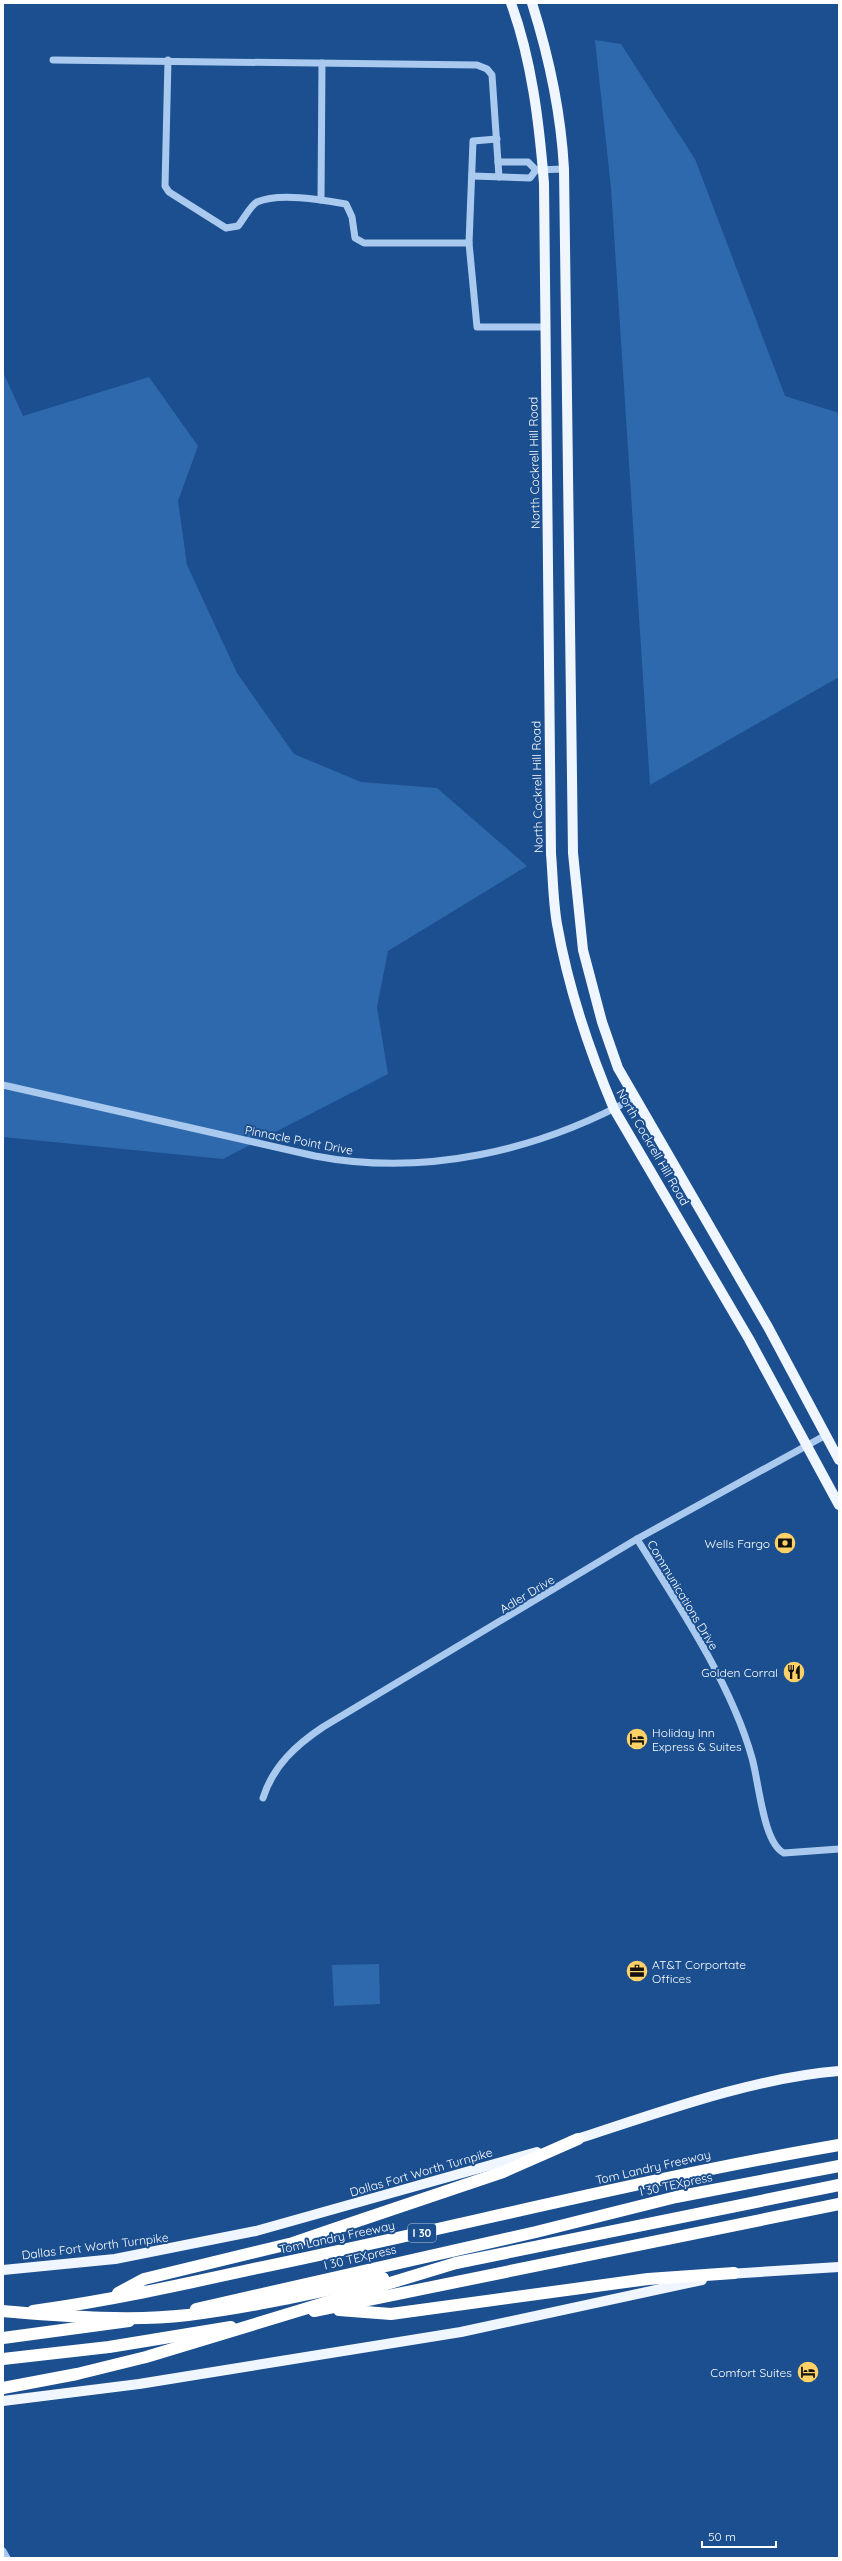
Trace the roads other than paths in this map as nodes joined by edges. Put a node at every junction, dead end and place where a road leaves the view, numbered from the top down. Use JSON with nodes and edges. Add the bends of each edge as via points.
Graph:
{"nodes":[{"id":1,"x":512,"y":3,"type":"edge"},
{"id":2,"x":532,"y":3,"type":"edge"},
{"id":3,"x":53,"y":60,"type":"dead end"},
{"id":4,"x":168,"y":60,"type":"junction"},
{"id":5,"x":322,"y":63,"type":"junction"},
{"id":6,"x":497,"y":139,"type":"junction"},
{"id":7,"x":498,"y":162,"type":"junction"},
{"id":8,"x":564,"y":169,"type":"junction"},
{"id":9,"x":539,"y":170,"type":"junction"},
{"id":10,"x":472,"y":176,"type":"junction"},
{"id":11,"x":499,"y":178,"type":"junction"},
{"id":12,"x":321,"y":200,"type":"junction"},
{"id":13,"x":469,"y":244,"type":"junction"},
{"id":14,"x":546,"y":327,"type":"junction"},
{"id":15,"x":3,"y":1085,"type":"edge"},
{"id":16,"x":634,"y":1098,"type":"junction"},
{"id":17,"x":614,"y":1109,"type":"junction"},
{"id":18,"x":826,"y":1434,"type":"junction"},
{"id":19,"x":808,"y":1444,"type":"junction"},
{"id":20,"x":839,"y":1460,"type":"edge"},
{"id":21,"x":839,"y":1505,"type":"edge"},
{"id":22,"x":637,"y":1539,"type":"junction"},
{"id":23,"x":263,"y":1798,"type":"dead end"},
{"id":24,"x":839,"y":1849,"type":"edge"},
{"id":25,"x":839,"y":2071,"type":"edge"},
{"id":26,"x":578,"y":2139,"type":"junction"},
{"id":27,"x":839,"y":2145,"type":"edge"},
{"id":28,"x":839,"y":2166,"type":"edge"},
{"id":29,"x":839,"y":2185,"type":"edge"},
{"id":30,"x":839,"y":2204,"type":"edge"},
{"id":31,"x":456,"y":2263,"type":"junction"},
{"id":32,"x":839,"y":2268,"type":"edge"},
{"id":33,"x":3,"y":2270,"type":"edge"},
{"id":34,"x":734,"y":2273,"type":"junction"},
{"id":35,"x":104,"y":2300,"type":"junction"},
{"id":36,"x":322,"y":2309,"type":"junction"},
{"id":37,"x":3,"y":2311,"type":"edge"},
{"id":38,"x":3,"y":2315,"type":"edge"},
{"id":39,"x":3,"y":2338,"type":"edge"},
{"id":40,"x":3,"y":2359,"type":"edge"},
{"id":41,"x":3,"y":2388,"type":"edge"},
{"id":42,"x":3,"y":2401,"type":"edge"},
{"id":43,"x":3,"y":2551,"type":"edge"},
{"id":44,"x":7,"y":2558,"type":"edge"}],
"edges":[{"from":1,"to":9,"type":"main road","name":"North Cockrell Hill Road","via":[[530,70],[539,125]]},
{"from":2,"to":8,"type":"main road","name":"North Cockrell Hill Road","via":[[555,92]]},
{"from":3,"to":4,"type":"street"},
{"from":4,"to":5,"type":"street"},
{"from":4,"to":12,"type":"street","via":[[165,186],[169,192],[226,228],[238,226],[256,202],[273,198]]},
{"from":5,"to":6,"type":"street","via":[[477,65],[487,69],[492,75]]},
{"from":5,"to":12,"type":"street"},
{"from":6,"to":7,"type":"street"},
{"from":6,"to":10,"type":"street","via":[[474,140]]},
{"from":7,"to":9,"type":"street","via":[[528,162]]},
{"from":7,"to":11,"type":"street"},
{"from":8,"to":9,"type":"street"},
{"from":8,"to":16,"type":"main road","name":"North Cockrell Hill Road","via":[[573,853],[579,923],[590,978],[618,1068]]},
{"from":9,"to":11,"type":"street","via":[[530,178]]},
{"from":9,"to":14,"type":"main road","name":"North Cockrell Hill Road"},
{"from":10,"to":11,"type":"street"},
{"from":10,"to":13,"type":"street"},
{"from":12,"to":13,"type":"street","via":[[346,204],[352,217],[355,238],[364,243]]},
{"from":13,"to":14,"type":"street","via":[[477,326]]},
{"from":14,"to":17,"type":"main road","name":"North Cockrell Hill Road","via":[[551,854],[555,902],[563,952],[577,1003],[599,1073]]},
{"from":15,"to":17,"type":"street","name":"Pinnacle Point Drive","via":[[315,1156],[371,1163],[438,1162],[493,1152],[538,1141]]},
{"from":16,"to":17,"type":"street","name":"Pinnacle Point Drive"},
{"from":16,"to":18,"type":"main road","name":"North Cockrell Hill Road","via":[[735,1270]]},
{"from":17,"to":19,"type":"main road","name":"North Cockrell Hill Road","via":[[750,1339]]},
{"from":18,"to":19,"type":"street","name":"Adler Drive"},
{"from":18,"to":20,"type":"main road","name":"North Cockrell Hill Road"},
{"from":19,"to":21,"type":"main road","name":"North Cockrell Hill Road"},
{"from":19,"to":22,"type":"street","name":"Adler Drive"},
{"from":22,"to":23,"type":"street","name":"Adler Drive","via":[[303,1740],[268,1782]]},
{"from":22,"to":24,"type":"street","name":"Communications Drive","via":[[685,1615],[740,1722],[754,1765],[768,1833],[774,1844],[784,1853]]},
{"from":25,"to":26,"type":"main road","name":"Dallas Fort Worth Turnpike","via":[[822,2072],[689,2103]]},
{"from":26,"to":33,"type":"main road","name":"Dallas Fort Worth Turnpike","via":[[505,2162],[256,2231],[115,2259]]},
{"from":26,"to":35,"type":"highway","via":[[503,2172],[293,2243],[144,2279]]},
{"from":27,"to":35,"type":"highway","name":"Tom Landry Freeway","number":"I 30","via":[[706,2170],[327,2254]]},
{"from":28,"to":39,"type":"highway","name":"I 30 TEXpress","via":[[676,2197],[536,2232],[210,2306],[124,2322]]},
{"from":29,"to":31,"type":"highway"},
{"from":30,"to":36,"type":"highway"},
{"from":31,"to":37,"type":"highway","bridge":true,"via":[[282,2299],[188,2315],[103,2318]]},
{"from":31,"to":41,"type":"highway","bridge":true,"via":[[146,2357]]},
{"from":32,"to":34,"type":"main road"},
{"from":34,"to":36,"type":"highway","via":[[648,2279],[391,2314]]},
{"from":34,"to":42,"type":"main road","via":[[567,2307],[461,2332],[139,2384]]},
{"from":35,"to":38,"type":"highway","name":"Tom Landry Freeway","number":"I 30"},
{"from":36,"to":40,"type":"highway","via":[[181,2336]]},
{"from":43,"to":44,"type":"street"}]}
